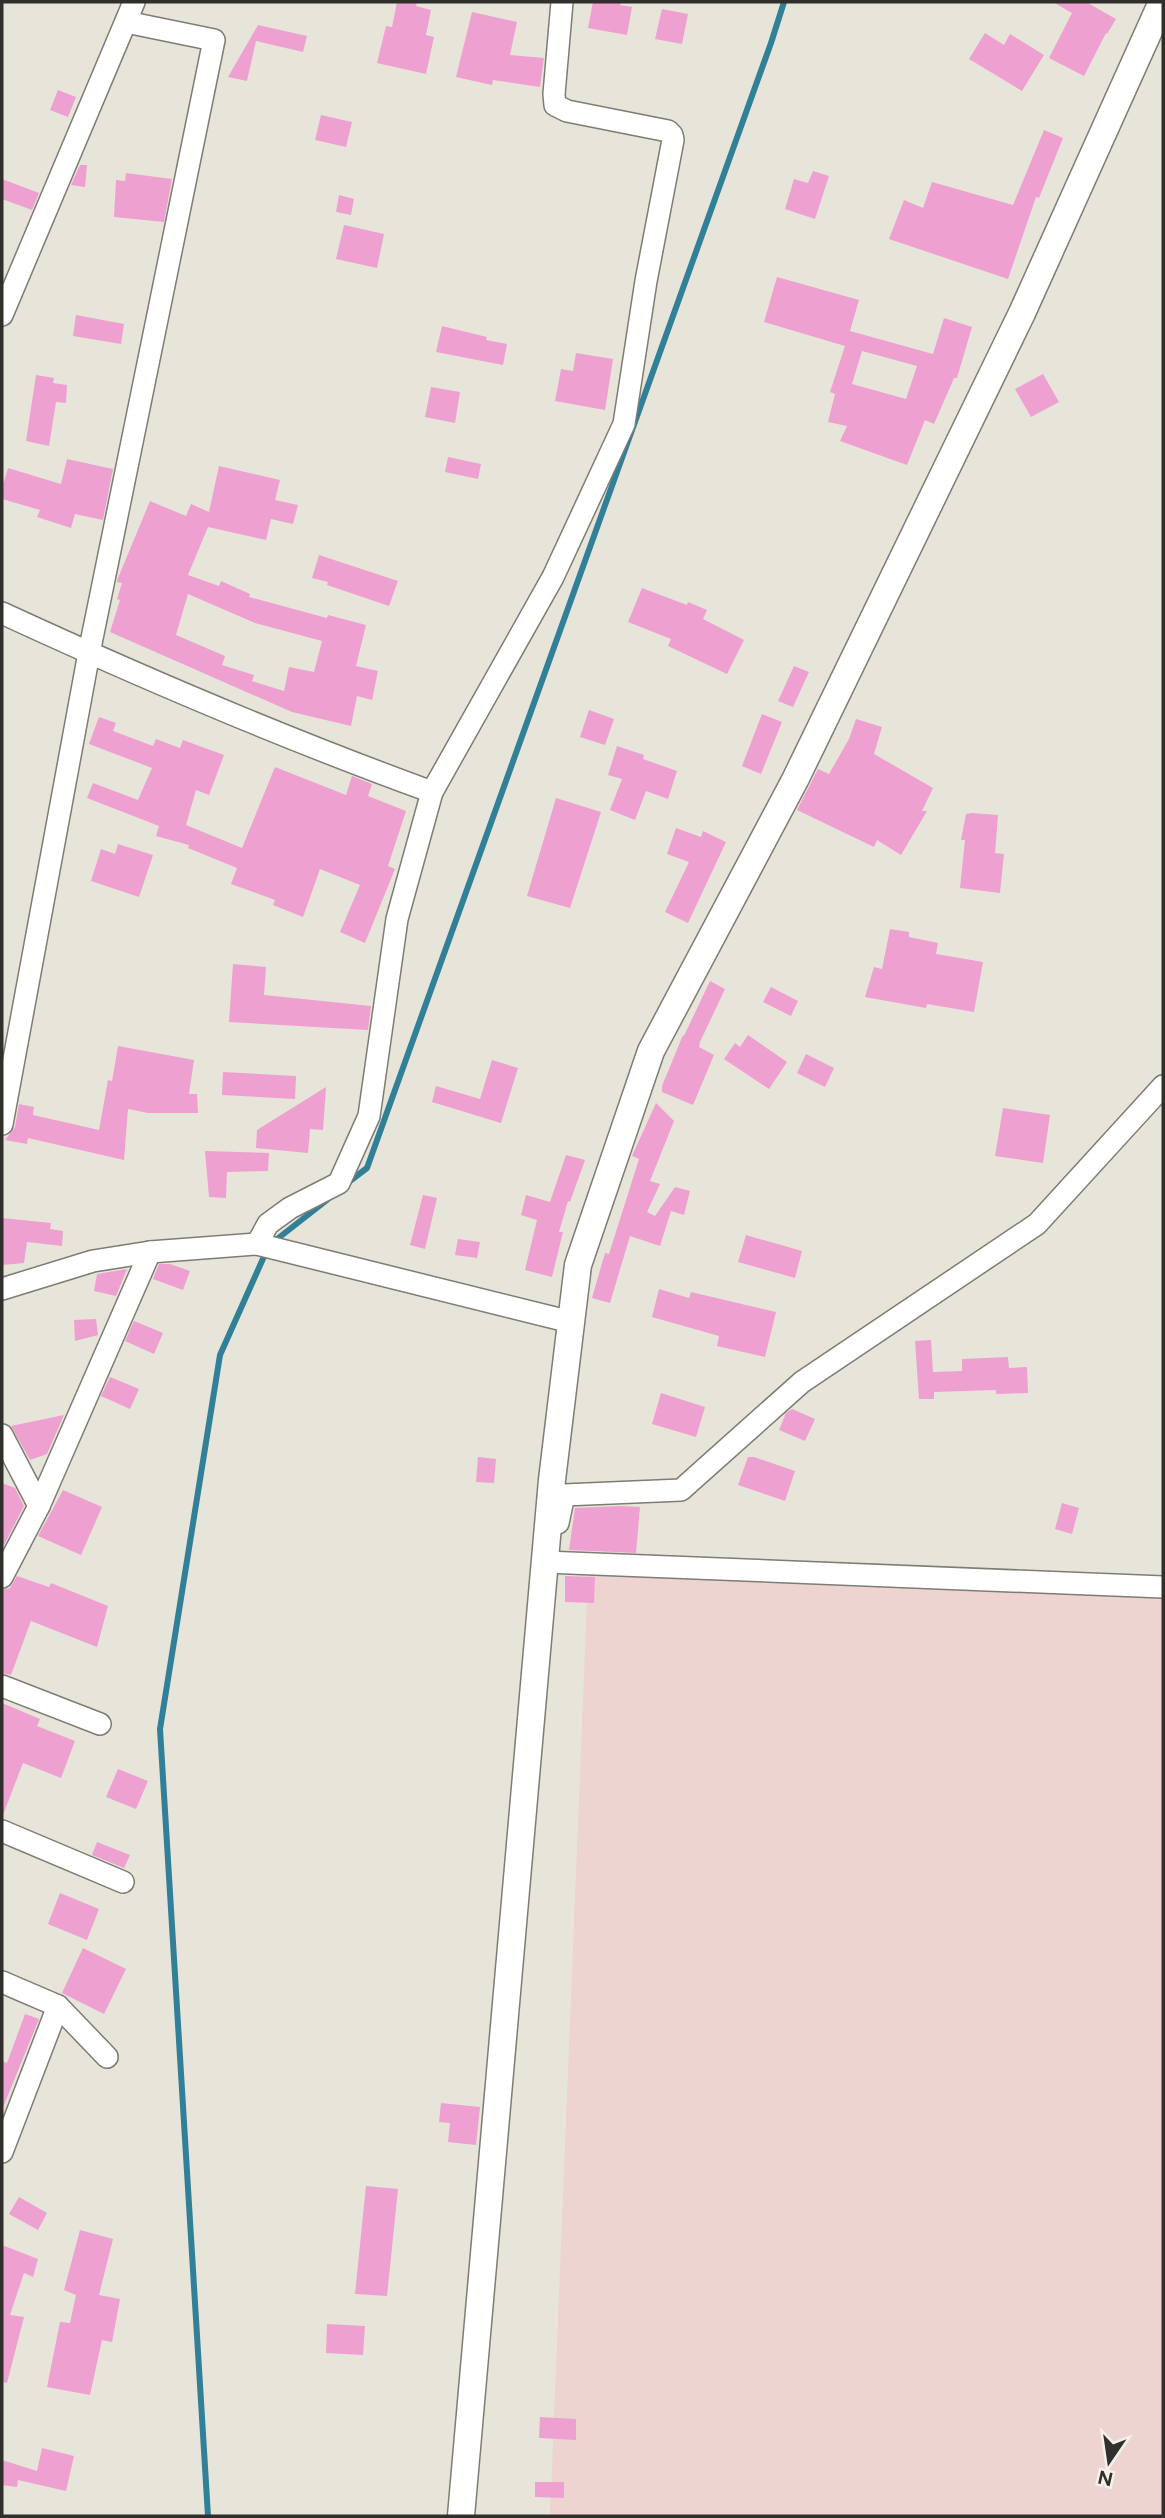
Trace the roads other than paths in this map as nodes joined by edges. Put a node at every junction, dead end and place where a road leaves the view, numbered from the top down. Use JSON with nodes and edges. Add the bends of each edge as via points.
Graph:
{"nodes":[{"id":1,"x":562,"y":2,"type":"edge"},
{"id":2,"x":1162,"y":2,"type":"edge"},
{"id":3,"x":130,"y":12,"type":"edge"},
{"id":4,"x":2,"y":315,"type":"edge"},
{"id":5,"x":2,"y":613,"type":"edge"},
{"id":6,"x":89,"y":653,"type":"junction"},
{"id":7,"x":432,"y":792,"type":"junction"},
{"id":8,"x":1163,"y":1086,"type":"edge"},
{"id":9,"x":2,"y":1125,"type":"edge"},
{"id":10,"x":257,"y":1244,"type":"junction"},
{"id":11,"x":149,"y":1252,"type":"junction"},
{"id":12,"x":2,"y":1289,"type":"edge"},
{"id":13,"x":571,"y":1322,"type":"junction"},
{"id":14,"x":2,"y":1435,"type":"edge"},
{"id":15,"x":39,"y":1506,"type":"junction"},
{"id":16,"x":548,"y":1562,"type":"junction"},
{"id":17,"x":2,"y":1577,"type":"edge"},
{"id":18,"x":1163,"y":1587,"type":"edge"},
{"id":19,"x":2,"y":1686,"type":"edge"},
{"id":20,"x":100,"y":1724,"type":"dead end"},
{"id":21,"x":2,"y":1831,"type":"edge"},
{"id":22,"x":123,"y":1882,"type":"dead end"},
{"id":23,"x":2,"y":1982,"type":"edge"},
{"id":24,"x":58,"y":2006,"type":"junction"},
{"id":25,"x":107,"y":2057,"type":"dead end"},
{"id":26,"x":4,"y":2140,"type":"edge"},
{"id":27,"x":461,"y":2516,"type":"edge"}],
"edges":[{"from":1,"to":7,"type":"street","via":[[555,105],[668,131],[673,140],[624,424],[553,577]]},
{"from":2,"to":13,"type":"street","via":[[1004,350],[795,780],[651,1051],[578,1265]]},
{"from":3,"to":4,"type":"street"},
{"from":3,"to":6,"type":"street","via":[[214,40]]},
{"from":5,"to":6,"type":"street"},
{"from":6,"to":7,"type":"street"},
{"from":6,"to":9,"type":"street"},
{"from":7,"to":10,"type":"street","via":[[397,919],[369,1116],[340,1183],[268,1224]]},
{"from":8,"to":16,"type":"street","via":[[1037,1224],[802,1382],[681,1490],[564,1495]]},
{"from":10,"to":11,"type":"street"},
{"from":10,"to":13,"type":"street"},
{"from":11,"to":12,"type":"street","via":[[93,1261]]},
{"from":11,"to":15,"type":"street"},
{"from":13,"to":16,"type":"street","via":[[552,1479]]},
{"from":14,"to":15,"type":"street"},
{"from":15,"to":17,"type":"street"},
{"from":16,"to":18,"type":"street"},
{"from":16,"to":27,"type":"street"},
{"from":19,"to":20,"type":"street"},
{"from":21,"to":22,"type":"street"},
{"from":23,"to":24,"type":"street"},
{"from":24,"to":25,"type":"street"},
{"from":24,"to":26,"type":"street"}]}
